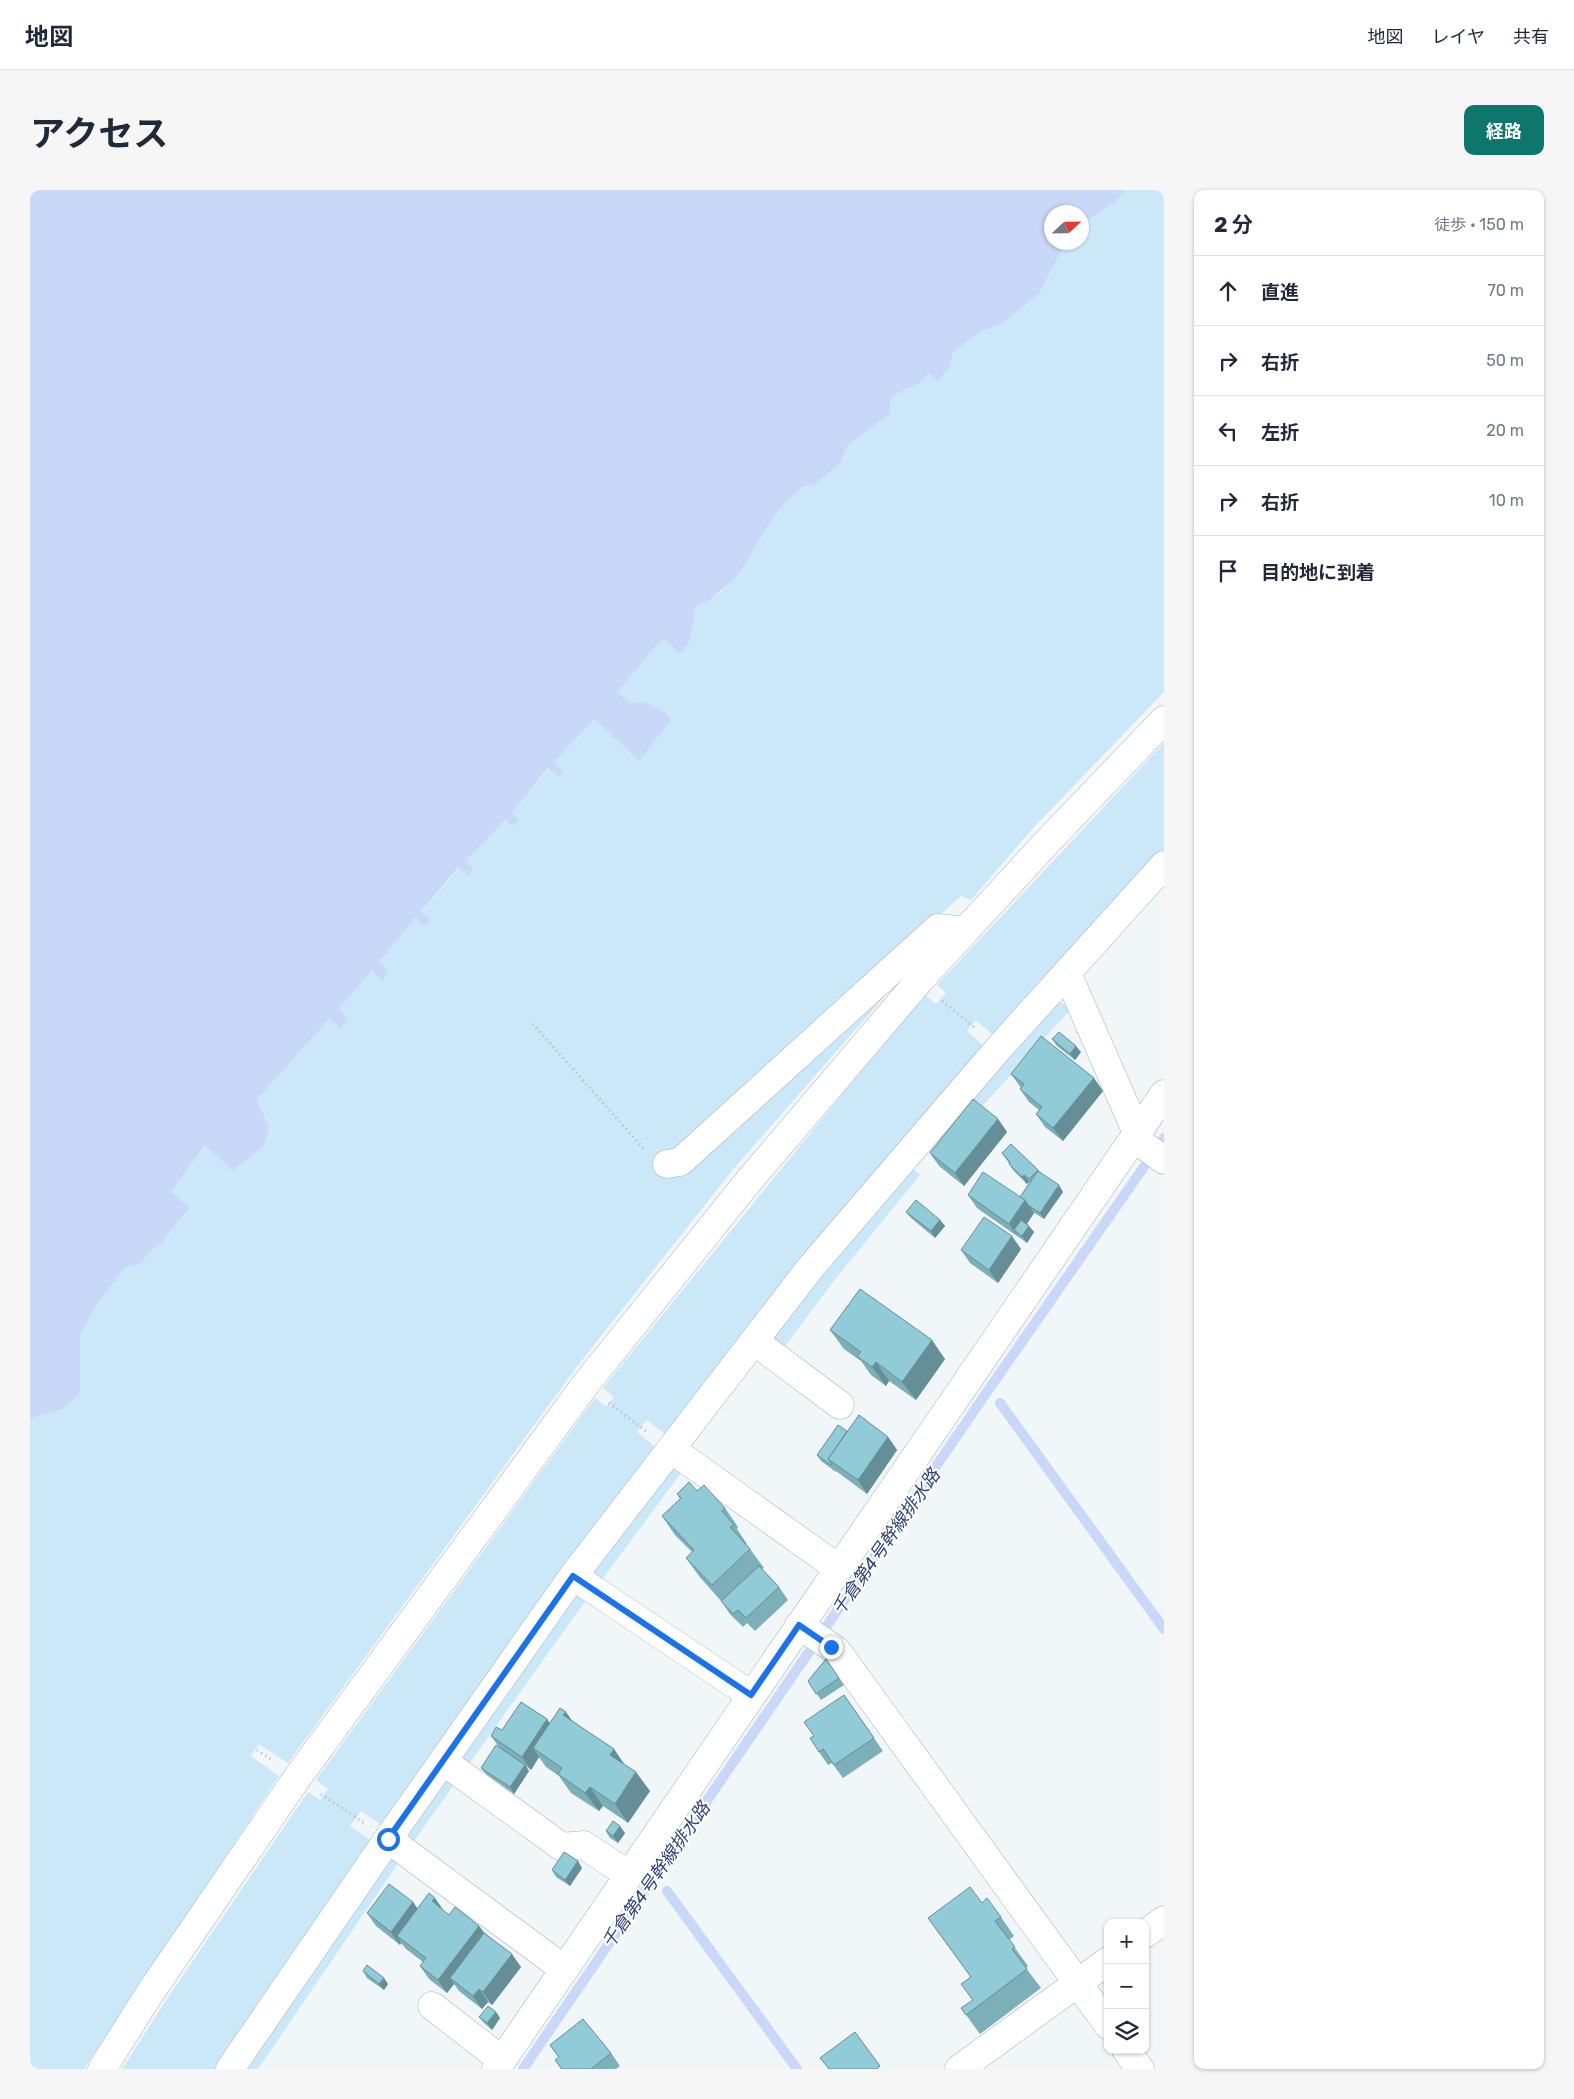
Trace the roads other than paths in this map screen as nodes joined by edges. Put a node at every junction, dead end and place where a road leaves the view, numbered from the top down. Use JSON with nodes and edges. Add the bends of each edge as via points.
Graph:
{"nodes":[{"id":1,"x":1164,"y":720,"type":"edge"},
{"id":2,"x":1164,"y":865,"type":"edge"},
{"id":3,"x":966,"y":931,"type":"junction"},
{"id":4,"x":1067,"y":973,"type":"junction"},
{"id":5,"x":1164,"y":1094,"type":"edge"},
{"id":6,"x":1149,"y":1148,"type":"edge"},
{"id":7,"x":667,"y":1164,"type":"road end"},
{"id":8,"x":754,"y":1341,"type":"junction"},
{"id":9,"x":840,"y":1405,"type":"dead end"},
{"id":10,"x":671,"y":1449,"type":"junction"},
{"id":11,"x":838,"y":1568,"type":"junction"},
{"id":12,"x":573,"y":1576,"type":"junction"},
{"id":13,"x":814,"y":1635,"type":"junction"},
{"id":14,"x":751,"y":1695,"type":"junction"},
{"id":15,"x":443,"y":1760,"type":"junction"},
{"id":16,"x":388,"y":1839,"type":"junction"},
{"id":17,"x":629,"y":1875,"type":"junction"},
{"id":18,"x":1164,"y":1920,"type":"edge"},
{"id":19,"x":1149,"y":1931,"type":"edge"},
{"id":20,"x":1104,"y":1964,"type":"edge"},
{"id":21,"x":564,"y":1969,"type":"junction"},
{"id":22,"x":1077,"y":1983,"type":"junction"},
{"id":23,"x":432,"y":2006,"type":"dead end"},
{"id":24,"x":1104,"y":2020,"type":"edge"},
{"id":25,"x":1129,"y":2054,"type":"edge"},
{"id":26,"x":499,"y":2064,"type":"edge"},
{"id":27,"x":102,"y":2069,"type":"edge"},
{"id":28,"x":230,"y":2069,"type":"edge"},
{"id":29,"x":959,"y":2069,"type":"edge"},
{"id":30,"x":1140,"y":2069,"type":"edge"}],
"edges":[{"from":1,"to":3,"type":"street"},
{"from":2,"to":4,"type":"street"},
{"from":3,"to":7,"type":"street","via":[[938,928],[680,1162]]},
{"from":3,"to":27,"type":"street","via":[[919,981],[747,1183],[585,1385],[297,1778]]},
{"from":4,"to":6,"type":"street"},
{"from":4,"to":8,"type":"street","via":[[811,1267]]},
{"from":5,"to":6,"type":"street"},
{"from":6,"to":11,"type":"street"},
{"from":8,"to":9,"type":"street"},
{"from":8,"to":10,"type":"street"},
{"from":10,"to":11,"type":"street"},
{"from":10,"to":12,"type":"street"},
{"from":11,"to":13,"type":"street"},
{"from":12,"to":14,"type":"street"},
{"from":12,"to":15,"type":"street"},
{"from":13,"to":14,"type":"street"},
{"from":13,"to":22,"type":"street","via":[[836,1650]]},
{"from":14,"to":17,"type":"street"},
{"from":15,"to":16,"type":"street"},
{"from":15,"to":17,"type":"street","via":[[562,1847],[584,1845]]},
{"from":16,"to":21,"type":"street"},
{"from":16,"to":28,"type":"street"},
{"from":17,"to":21,"type":"street"},
{"from":18,"to":19,"type":"street"},
{"from":20,"to":22,"type":"street"},
{"from":21,"to":26,"type":"street"},
{"from":22,"to":24,"type":"street"},
{"from":22,"to":29,"type":"street"},
{"from":23,"to":26,"type":"street"},
{"from":25,"to":30,"type":"street"}]}
